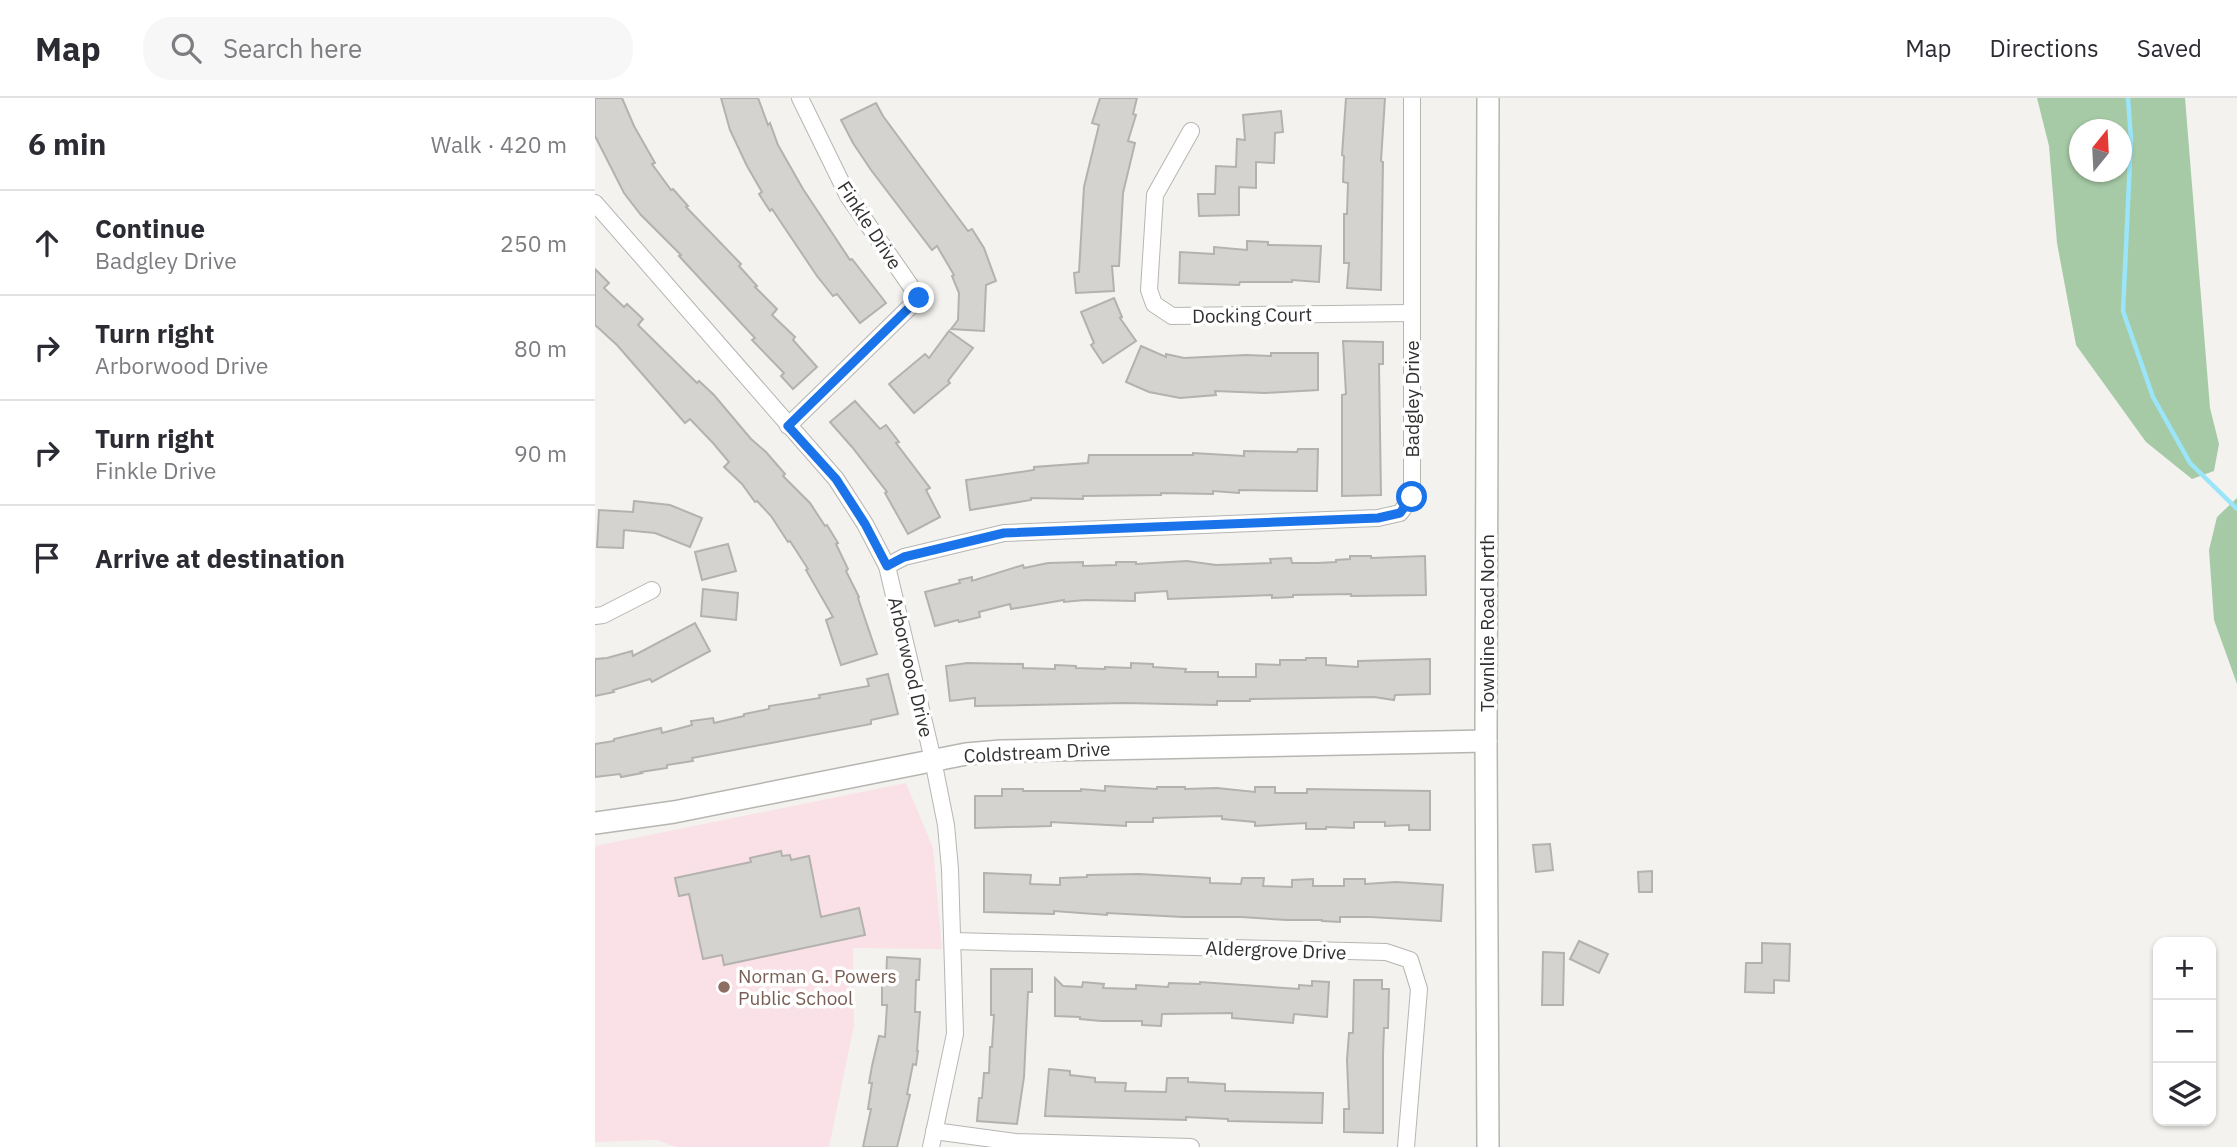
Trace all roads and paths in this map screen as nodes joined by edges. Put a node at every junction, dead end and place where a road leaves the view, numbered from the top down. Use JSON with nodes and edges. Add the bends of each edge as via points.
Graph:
{"nodes":[{"id":1,"x":800,"y":98,"type":"edge"},
{"id":2,"x":1412,"y":98,"type":"edge"},
{"id":3,"x":1488,"y":98,"type":"edge"},
{"id":4,"x":1191,"y":131,"type":"dead end"},
{"id":5,"x":595,"y":203,"type":"edge"},
{"id":6,"x":1411,"y":313,"type":"junction"},
{"id":7,"x":788,"y":426,"type":"junction"},
{"id":8,"x":887,"y":566,"type":"junction"},
{"id":9,"x":652,"y":590,"type":"dead end"},
{"id":10,"x":595,"y":616,"type":"edge"},
{"id":11,"x":1486,"y":741,"type":"junction"},
{"id":12,"x":933,"y":760,"type":"junction"},
{"id":13,"x":595,"y":823,"type":"edge"},
{"id":14,"x":953,"y":941,"type":"junction"},
{"id":15,"x":933,"y":1139,"type":"edge"},
{"id":16,"x":1191,"y":1147,"type":"edge"},
{"id":17,"x":1406,"y":1147,"type":"edge"},
{"id":18,"x":1488,"y":1147,"type":"edge"}],
"edges":[{"from":1,"to":7,"type":"street","name":"Finkle Drive","via":[[848,196],[919,298]]},
{"from":2,"to":6,"type":"street","name":"Badgley Drive"},
{"from":3,"to":11,"type":"street","name":"Townline Road North"},
{"from":4,"to":6,"type":"street","name":"Docking Court","via":[[1154,195],[1149,290],[1154,304],[1172,316]]},
{"from":5,"to":7,"type":"street","name":"Arborwood Drive"},
{"from":6,"to":8,"type":"street","name":"Badgley Drive","via":[[1412,497],[1400,513],[1378,518],[1004,533],[904,557]]},
{"from":7,"to":8,"type":"street","name":"Arborwood Drive","via":[[836,479]]},
{"from":8,"to":12,"type":"street","name":"Arborwood Drive"},
{"from":9,"to":10,"type":"street"},
{"from":11,"to":12,"type":"street","name":"Coldstream Drive","via":[[1001,751]]},
{"from":11,"to":18,"type":"street","name":"Townline Road North"},
{"from":12,"to":13,"type":"street","name":"Coldstream Drive","via":[[674,812]]},
{"from":12,"to":14,"type":"street","name":"Arborwood Drive","via":[[946,825]]},
{"from":14,"to":15,"type":"street","name":"Arborwood Drive","via":[[955,1034]]},
{"from":14,"to":17,"type":"street","name":"Aldergrove Drive","via":[[1386,953],[1410,960],[1419,989]]},
{"from":15,"to":16,"type":"street"}]}
